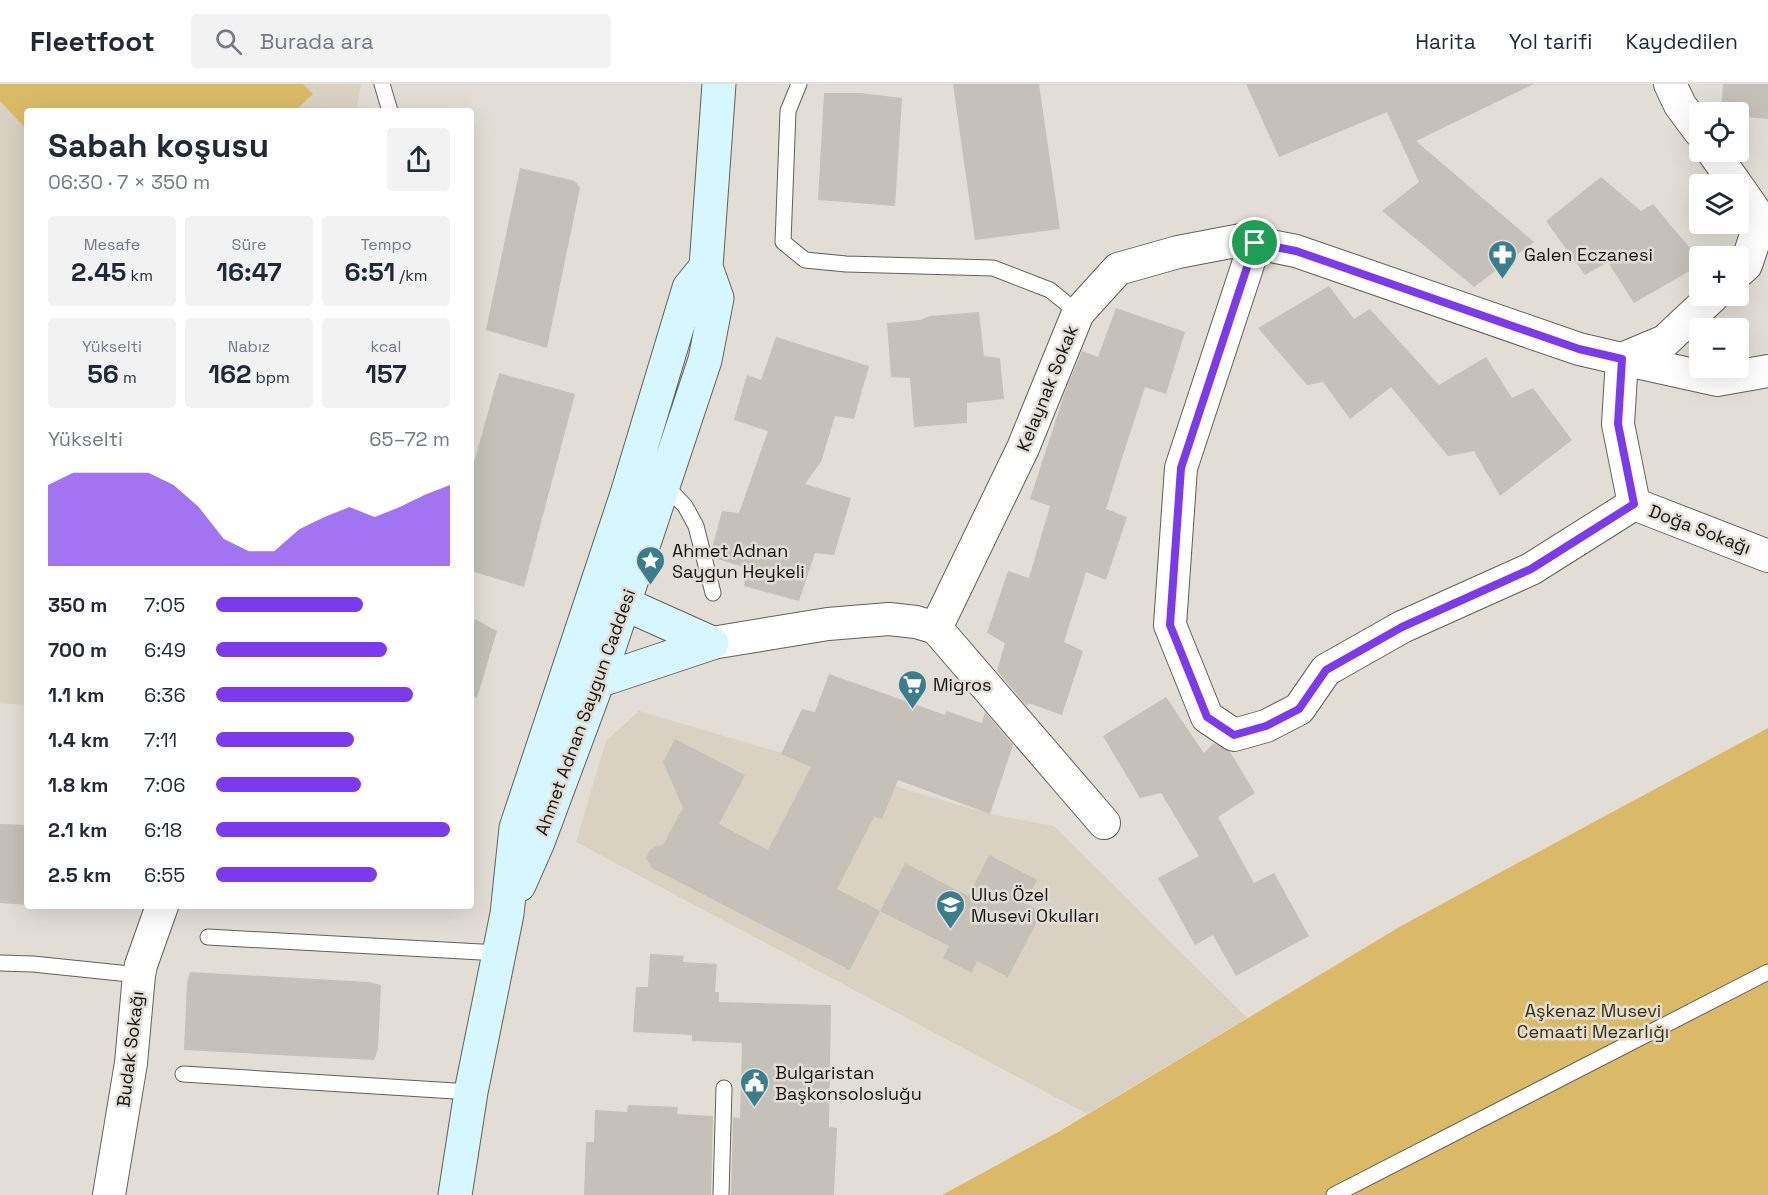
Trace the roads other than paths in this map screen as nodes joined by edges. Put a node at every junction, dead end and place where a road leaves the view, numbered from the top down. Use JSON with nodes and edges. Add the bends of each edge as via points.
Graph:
{"nodes":[{"id":1,"x":382,"y":84,"type":"edge"},
{"id":2,"x":719,"y":84,"type":"edge"},
{"id":3,"x":799,"y":84,"type":"edge"},
{"id":4,"x":1670,"y":84,"type":"edge"},
{"id":5,"x":389,"y":108,"type":"edge"},
{"id":6,"x":1689,"y":117,"type":"edge"},
{"id":7,"x":1749,"y":200,"type":"edge"},
{"id":8,"x":1765,"y":218,"type":"edge"},
{"id":9,"x":1255,"y":243,"type":"junction"},
{"id":10,"x":1749,"y":258,"type":"edge"},
{"id":11,"x":706,"y":267,"type":"junction"},
{"id":12,"x":1702,"y":306,"type":"edge"},
{"id":13,"x":1078,"y":313,"type":"junction"},
{"id":14,"x":1622,"y":359,"type":"junction"},
{"id":15,"x":1768,"y":371,"type":"edge"},
{"id":16,"x":664,"y":484,"type":"junction"},
{"id":17,"x":1634,"y":504,"type":"junction"},
{"id":18,"x":1768,"y":556,"type":"edge"},
{"id":19,"x":713,"y":593,"type":"dead end"},
{"id":20,"x":625,"y":604,"type":"junction"},
{"id":21,"x":936,"y":628,"type":"junction"},
{"id":22,"x":581,"y":632,"type":"junction"},
{"id":23,"x":712,"y":643,"type":"junction"},
{"id":24,"x":598,"y":681,"type":"junction"},
{"id":25,"x":1104,"y":823,"type":"dead end"},
{"id":26,"x":161,"y":909,"type":"edge"},
{"id":27,"x":507,"y":914,"type":"junction"},
{"id":28,"x":208,"y":937,"type":"dead end"},
{"id":29,"x":499,"y":953,"type":"junction"},
{"id":30,"x":0,"y":963,"type":"edge"},
{"id":31,"x":1768,"y":972,"type":"edge"},
{"id":32,"x":139,"y":975,"type":"junction"},
{"id":33,"x":183,"y":1074,"type":"dead end"},
{"id":34,"x":724,"y":1088,"type":"dead end"},
{"id":35,"x":471,"y":1092,"type":"junction"},
{"id":36,"x":110,"y":1195,"type":"edge"},
{"id":37,"x":455,"y":1195,"type":"edge"},
{"id":38,"x":721,"y":1195,"type":"edge"},
{"id":39,"x":1334,"y":1195,"type":"edge"}],
"edges":[{"from":1,"to":5,"type":"lane"},
{"from":2,"to":11,"type":"main road","name":"Ahmet Adnan Saygun Caddesi"},
{"from":3,"to":13,"type":"lane","via":[[788,111],[783,242],[805,260],[993,268],[1050,290]]},
{"from":4,"to":6,"type":"street"},
{"from":7,"to":8,"type":"street"},
{"from":8,"to":10,"type":"street"},
{"from":9,"to":13,"type":"street","name":"Kelaynak Sokak","via":[[1241,240],[1118,269]]},
{"from":9,"to":14,"type":"street","name":"Kelaynak Sokak","via":[[1296,251],[1579,349]]},
{"from":9,"to":17,"type":"street","via":[[1181,468],[1170,625],[1207,717],[1234,735],[1266,726],[1299,709],[1326,670],[1402,627],[1531,569]]},
{"from":11,"to":16,"type":"main road","name":"Ahmet Adnan Saygun Caddesi","via":[[717,298],[705,360]]},
{"from":11,"to":22,"type":"main road","name":"Ahmet Adnan Saygun Caddesi","via":[[689,288]]},
{"from":12,"to":14,"type":"street","via":[[1665,341]]},
{"from":13,"to":21,"type":"street","name":"Kelaynak Sokak","via":[[1023,448]]},
{"from":14,"to":15,"type":"street","name":"Kelaynak Sokak","via":[[1717,380]]},
{"from":14,"to":17,"type":"street","name":"Doğa Sokağı","via":[[1618,424]]},
{"from":16,"to":19,"type":"lane","via":[[685,506],[696,526]]},
{"from":16,"to":20,"type":"main road","name":"Ahmet Adnan Saygun Caddesi"},
{"from":17,"to":18,"type":"street","name":"Doğa Sokağı"},
{"from":20,"to":22,"type":"main road"},
{"from":20,"to":23,"type":"main road"},
{"from":20,"to":24,"type":"main road","name":"Ahmet Adnan Saygun Caddesi"},
{"from":21,"to":23,"type":"street","via":[[916,621],[889,619],[828,624]]},
{"from":21,"to":25,"type":"street"},
{"from":22,"to":24,"type":"main road"},
{"from":22,"to":27,"type":"main road","name":"Ahmet Adnan Saygun Caddesi","via":[[516,828]]},
{"from":23,"to":24,"type":"main road"},
{"from":24,"to":27,"type":"main road","name":"Ahmet Adnan Saygun Caddesi"},
{"from":26,"to":32,"type":"street","name":"Budak Sokağı"},
{"from":27,"to":29,"type":"main road","name":"Ahmet Adnan Saygun Caddesi"},
{"from":28,"to":29,"type":"lane"},
{"from":29,"to":35,"type":"main road","name":"Ahmet Adnan Saygun Caddesi"},
{"from":30,"to":32,"type":"lane"},
{"from":31,"to":39,"type":"lane"},
{"from":32,"to":36,"type":"street","name":"Budak Sokağı","via":[[131,1063]]},
{"from":33,"to":35,"type":"lane"},
{"from":34,"to":38,"type":"lane"},
{"from":35,"to":37,"type":"main road","name":"Ahmet Adnan Saygun Caddesi"}]}
